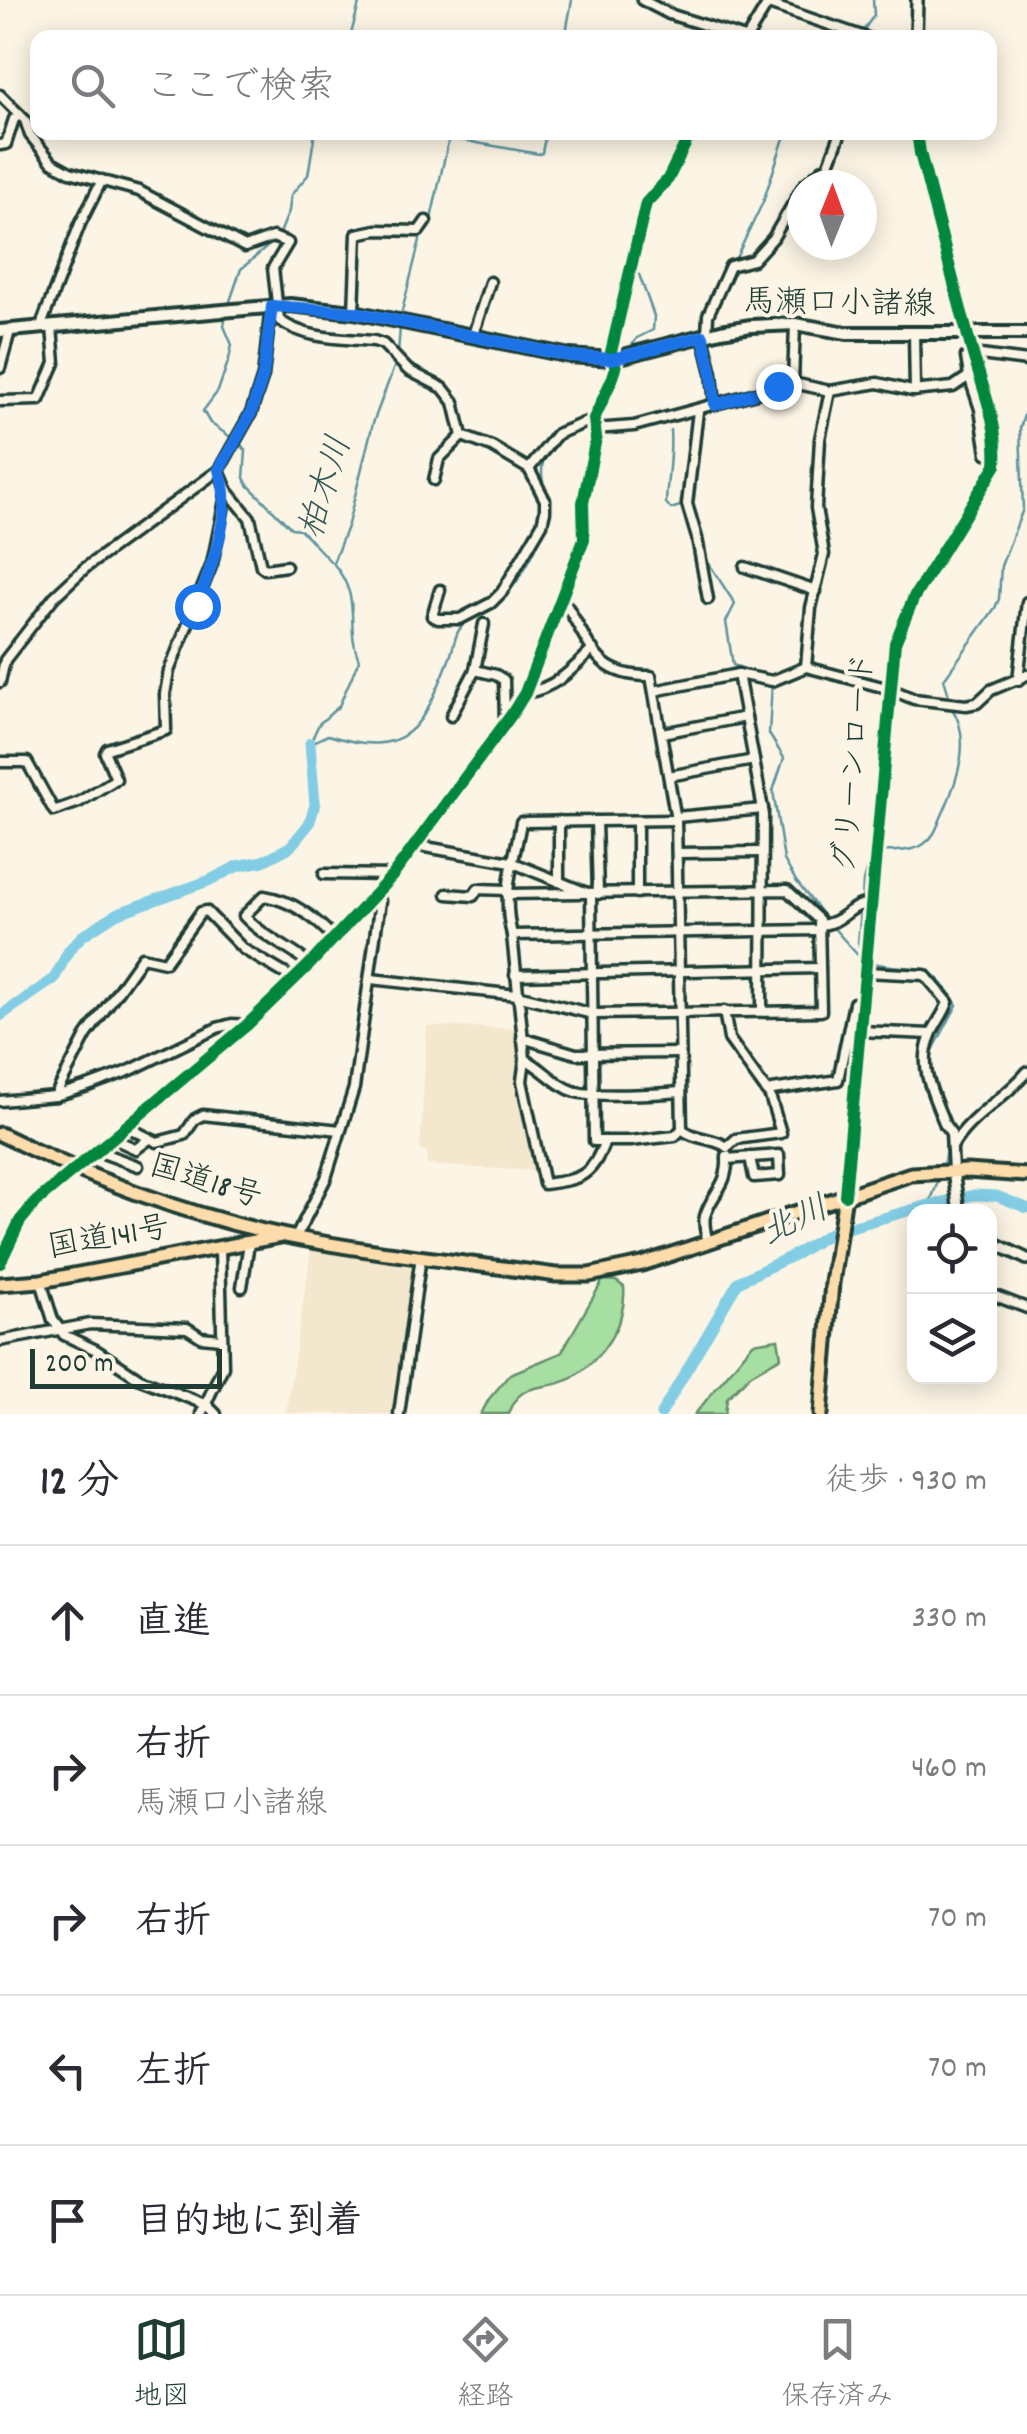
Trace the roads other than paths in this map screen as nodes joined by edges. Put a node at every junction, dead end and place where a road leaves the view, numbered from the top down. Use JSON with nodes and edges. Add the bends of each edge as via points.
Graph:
{"nodes":[{"id":1,"x":642,"y":0,"type":"edge"},
{"id":2,"x":917,"y":0,"type":"edge"},
{"id":3,"x":769,"y":2,"type":"edge"},
{"id":4,"x":721,"y":30,"type":"edge"},
{"id":5,"x":751,"y":30,"type":"edge"},
{"id":6,"x":846,"y":30,"type":"edge"},
{"id":7,"x":916,"y":30,"type":"edge"},
{"id":8,"x":0,"y":95,"type":"edge"},
{"id":9,"x":20,"y":115,"type":"junction"},
{"id":10,"x":30,"y":133,"type":"edge"},
{"id":11,"x":34,"y":140,"type":"edge"},
{"id":12,"x":687,"y":140,"type":"edge"},
{"id":13,"x":838,"y":140,"type":"edge"},
{"id":14,"x":918,"y":140,"type":"edge"},
{"id":15,"x":0,"y":145,"type":"edge"},
{"id":16,"x":824,"y":168,"type":"edge"},
{"id":17,"x":102,"y":180,"type":"junction"},
{"id":18,"x":787,"y":214,"type":"edge"},
{"id":19,"x":426,"y":221,"type":"dead end"},
{"id":20,"x":490,"y":282,"type":"dead end"},
{"id":21,"x":274,"y":306,"type":"junction"},
{"id":22,"x":354,"y":312,"type":"junction"},
{"id":23,"x":795,"y":324,"type":"junction"},
{"id":24,"x":46,"y":328,"type":"junction"},
{"id":25,"x":5,"y":331,"type":"edge"},
{"id":26,"x":968,"y":332,"type":"junction"},
{"id":27,"x":914,"y":333,"type":"junction"},
{"id":28,"x":1027,"y":334,"type":"edge"},
{"id":29,"x":472,"y":336,"type":"junction"},
{"id":30,"x":705,"y":336,"type":"junction"},
{"id":31,"x":973,"y":354,"type":"junction"},
{"id":32,"x":612,"y":359,"type":"junction"},
{"id":33,"x":1027,"y":361,"type":"edge"},
{"id":34,"x":0,"y":368,"type":"edge"},
{"id":35,"x":969,"y":376,"type":"junction"},
{"id":36,"x":793,"y":383,"type":"junction"},
{"id":37,"x":830,"y":391,"type":"junction"},
{"id":38,"x":915,"y":391,"type":"junction"},
{"id":39,"x":0,"y":401,"type":"edge"},
{"id":40,"x":715,"y":405,"type":"junction"},
{"id":41,"x":698,"y":411,"type":"junction"},
{"id":42,"x":594,"y":418,"type":"junction"},
{"id":43,"x":595,"y":429,"type":"junction"},
{"id":44,"x":462,"y":436,"type":"junction"},
{"id":45,"x":997,"y":456,"type":"junction"},
{"id":46,"x":528,"y":469,"type":"junction"},
{"id":47,"x":219,"y":470,"type":"junction"},
{"id":48,"x":434,"y":480,"type":"dead end"},
{"id":49,"x":227,"y":490,"type":"junction"},
{"id":50,"x":286,"y":566,"type":"dead end"},
{"id":51,"x":745,"y":567,"type":"dead end"},
{"id":52,"x":440,"y":590,"type":"dead end"},
{"id":53,"x":816,"y":591,"type":"junction"},
{"id":54,"x":560,"y":600,"type":"junction"},
{"id":55,"x":708,"y":600,"type":"dead end"},
{"id":56,"x":1027,"y":602,"type":"edge"},
{"id":57,"x":484,"y":624,"type":"dead end"},
{"id":58,"x":593,"y":649,"type":"junction"},
{"id":59,"x":806,"y":667,"type":"junction"},
{"id":60,"x":475,"y":670,"type":"junction"},
{"id":61,"x":738,"y":674,"type":"junction"},
{"id":62,"x":1022,"y":678,"type":"edge"},
{"id":63,"x":0,"y":682,"type":"edge"},
{"id":64,"x":890,"y":689,"type":"junction"},
{"id":65,"x":654,"y":691,"type":"junction"},
{"id":66,"x":525,"y":693,"type":"junction"},
{"id":67,"x":451,"y":716,"type":"dead end"},
{"id":68,"x":746,"y":717,"type":"junction"},
{"id":69,"x":505,"y":722,"type":"junction"},
{"id":70,"x":662,"y":734,"type":"junction"},
{"id":71,"x":754,"y":760,"type":"junction"},
{"id":72,"x":0,"y":762,"type":"edge"},
{"id":73,"x":669,"y":776,"type":"junction"},
{"id":74,"x":762,"y":809,"type":"junction"},
{"id":75,"x":676,"y":818,"type":"junction"},
{"id":76,"x":596,"y":821,"type":"junction"},
{"id":77,"x":636,"y":821,"type":"junction"},
{"id":78,"x":559,"y":822,"type":"junction"},
{"id":79,"x":414,"y":845,"type":"junction"},
{"id":80,"x":762,"y":852,"type":"junction"},
{"id":81,"x":677,"y":853,"type":"junction"},
{"id":82,"x":511,"y":862,"type":"junction"},
{"id":83,"x":324,"y":874,"type":"dead end"},
{"id":84,"x":393,"y":875,"type":"junction"},
{"id":85,"x":559,"y":882,"type":"junction"},
{"id":86,"x":762,"y":890,"type":"junction"},
{"id":87,"x":507,"y":892,"type":"junction"},
{"id":88,"x":678,"y":892,"type":"junction"},
{"id":89,"x":636,"y":893,"type":"junction"},
{"id":90,"x":376,"y":894,"type":"junction"},
{"id":91,"x":446,"y":894,"type":"dead end"},
{"id":92,"x":594,"y":894,"type":"junction"},
{"id":93,"x":872,"y":904,"type":"junction"},
{"id":94,"x":819,"y":927,"type":"junction"},
{"id":95,"x":762,"y":931,"type":"junction"},
{"id":96,"x":678,"y":932,"type":"junction"},
{"id":97,"x":592,"y":933,"type":"junction"},
{"id":98,"x":512,"y":934,"type":"junction"},
{"id":99,"x":334,"y":937,"type":"junction"},
{"id":100,"x":310,"y":964,"type":"junction"},
{"id":101,"x":820,"y":968,"type":"junction"},
{"id":102,"x":762,"y":970,"type":"junction"},
{"id":103,"x":679,"y":971,"type":"junction"},
{"id":104,"x":865,"y":972,"type":"junction"},
{"id":105,"x":592,"y":973,"type":"junction"},
{"id":106,"x":515,"y":975,"type":"junction"},
{"id":107,"x":294,"y":979,"type":"junction"},
{"id":108,"x":371,"y":980,"type":"junction"},
{"id":109,"x":516,"y":995,"type":"junction"},
{"id":110,"x":862,"y":1002,"type":"junction"},
{"id":111,"x":724,"y":1011,"type":"junction"},
{"id":112,"x":762,"y":1011,"type":"junction"},
{"id":113,"x":679,"y":1012,"type":"junction"},
{"id":114,"x":593,"y":1014,"type":"junction"},
{"id":115,"x":248,"y":1024,"type":"junction"},
{"id":116,"x":860,"y":1031,"type":"junction"},
{"id":117,"x":931,"y":1034,"type":"junction"},
{"id":118,"x":522,"y":1038,"type":"junction"},
{"id":119,"x":680,"y":1053,"type":"junction"},
{"id":120,"x":593,"y":1054,"type":"junction"},
{"id":121,"x":525,"y":1059,"type":"junction"},
{"id":122,"x":1027,"y":1072,"type":"edge"},
{"id":123,"x":766,"y":1091,"type":"junction"},
{"id":124,"x":594,"y":1092,"type":"junction"},
{"id":125,"x":680,"y":1092,"type":"junction"},
{"id":126,"x":56,"y":1096,"type":"junction"},
{"id":127,"x":0,"y":1102,"type":"edge"},
{"id":128,"x":125,"y":1126,"type":"junction"},
{"id":129,"x":682,"y":1129,"type":"junction"},
{"id":130,"x":340,"y":1130,"type":"junction"},
{"id":131,"x":0,"y":1134,"type":"edge"},
{"id":132,"x":112,"y":1138,"type":"junction"},
{"id":133,"x":148,"y":1140,"type":"junction"},
{"id":134,"x":604,"y":1141,"type":"junction"},
{"id":135,"x":952,"y":1146,"type":"junction"},
{"id":136,"x":726,"y":1147,"type":"junction"},
{"id":137,"x":98,"y":1150,"type":"junction"},
{"id":138,"x":750,"y":1157,"type":"junction"},
{"id":139,"x":728,"y":1158,"type":"junction"},
{"id":140,"x":138,"y":1166,"type":"dead end"},
{"id":141,"x":953,"y":1171,"type":"junction"},
{"id":142,"x":1027,"y":1175,"type":"edge"},
{"id":143,"x":872,"y":1185,"type":"junction"},
{"id":144,"x":845,"y":1195,"type":"junction"},
{"id":145,"x":877,"y":1200,"type":"dead end"},
{"id":146,"x":957,"y":1204,"type":"edge"},
{"id":147,"x":228,"y":1222,"type":"junction"},
{"id":148,"x":291,"y":1236,"type":"junction"},
{"id":149,"x":707,"y":1240,"type":"junction"},
{"id":150,"x":249,"y":1242,"type":"junction"},
{"id":151,"x":997,"y":1245,"type":"edge"},
{"id":152,"x":225,"y":1248,"type":"junction"},
{"id":153,"x":2,"y":1249,"type":"edge"},
{"id":154,"x":421,"y":1256,"type":"junction"},
{"id":155,"x":1027,"y":1260,"type":"edge"},
{"id":156,"x":0,"y":1263,"type":"edge"},
{"id":157,"x":41,"y":1280,"type":"junction"},
{"id":158,"x":0,"y":1284,"type":"edge"},
{"id":159,"x":242,"y":1288,"type":"dead end"},
{"id":160,"x":997,"y":1297,"type":"edge"},
{"id":161,"x":1027,"y":1308,"type":"edge"},
{"id":162,"x":58,"y":1328,"type":"junction"},
{"id":163,"x":222,"y":1339,"type":"junction"},
{"id":164,"x":0,"y":1341,"type":"edge"},
{"id":165,"x":207,"y":1405,"type":"junction"},
{"id":166,"x":201,"y":1414,"type":"edge"},
{"id":167,"x":216,"y":1414,"type":"edge"},
{"id":168,"x":399,"y":1414,"type":"edge"},
{"id":169,"x":821,"y":1414,"type":"edge"}],
"edges":[{"from":1,"to":4,"type":"street"},
{"from":2,"to":7,"type":"street"},
{"from":3,"to":5,"type":"street"},
{"from":3,"to":6,"type":"street"},
{"from":8,"to":9,"type":"street"},
{"from":9,"to":10,"type":"street"},
{"from":9,"to":15,"type":"street"},
{"from":11,"to":17,"type":"street","via":[[52,162]]},
{"from":12,"to":32,"type":"street","via":[[668,179],[646,203]]},
{"from":13,"to":16,"type":"street"},
{"from":14,"to":26,"type":"street"},
{"from":17,"to":21,"type":"street","via":[[246,246],[272,237],[288,244],[274,268]]},
{"from":17,"to":24,"type":"street","via":[[80,224]]},
{"from":18,"to":30,"type":"street","via":[[753,260],[730,266]]},
{"from":19,"to":22,"type":"street","via":[[419,231],[357,234]]},
{"from":20,"to":29,"type":"street"},
{"from":21,"to":22,"type":"main road","name":"馬瀬口小諸線"},
{"from":21,"to":24,"type":"main road","name":"馬瀬口小諸線"},
{"from":21,"to":44,"type":"street","via":[[279,320],[298,332],[383,344],[408,370],[444,388]]},
{"from":21,"to":47,"type":"street","via":[[251,413]]},
{"from":22,"to":29,"type":"main road","name":"馬瀬口小諸線"},
{"from":23,"to":27,"type":"main road","name":"馬瀬口小諸線"},
{"from":23,"to":30,"type":"main road","name":"馬瀬口小諸線"},
{"from":23,"to":36,"type":"street"},
{"from":24,"to":25,"type":"main road","name":"馬瀬口小諸線"},
{"from":24,"to":39,"type":"street","via":[[55,363],[40,400]]},
{"from":25,"to":34,"type":"street"},
{"from":26,"to":27,"type":"main road","name":"馬瀬口小諸線"},
{"from":26,"to":28,"type":"main road","name":"馬瀬口小諸線"},
{"from":26,"to":31,"type":"street"},
{"from":27,"to":38,"type":"street"},
{"from":29,"to":32,"type":"main road","name":"馬瀬口小諸線"},
{"from":30,"to":32,"type":"main road","name":"馬瀬口小諸線"},
{"from":30,"to":40,"type":"street"},
{"from":31,"to":33,"type":"street"},
{"from":31,"to":35,"type":"street","via":[[966,357]]},
{"from":31,"to":45,"type":"street"},
{"from":32,"to":42,"type":"street","via":[[616,368]]},
{"from":35,"to":38,"type":"street","via":[[953,387]]},
{"from":35,"to":45,"type":"street","via":[[987,453]]},
{"from":36,"to":37,"type":"street"},
{"from":36,"to":40,"type":"street"},
{"from":37,"to":38,"type":"street","via":[[878,383]]},
{"from":37,"to":53,"type":"street","via":[[820,439],[816,508],[824,554]]},
{"from":40,"to":41,"type":"street"},
{"from":41,"to":43,"type":"street"},
{"from":41,"to":55,"type":"street","via":[[687,504]]},
{"from":42,"to":43,"type":"street"},
{"from":42,"to":46,"type":"street","via":[[557,434]]},
{"from":43,"to":54,"type":"street","via":[[584,539]]},
{"from":44,"to":46,"type":"street"},
{"from":44,"to":48,"type":"street","via":[[439,459]]},
{"from":45,"to":64,"type":"street","name":"グリーンロード","via":[[900,624]]},
{"from":46,"to":52,"type":"street","via":[[545,500],[542,524],[502,592],[460,619],[438,620],[432,612]]},
{"from":47,"to":49,"type":"street"},
{"from":47,"to":63,"type":"street","via":[[54,597],[5,660]]},
{"from":49,"to":50,"type":"street","via":[[250,518],[260,566]]},
{"from":49,"to":72,"type":"street","via":[[212,564],[170,672],[166,730],[107,748],[116,779],[54,811],[27,762]]},
{"from":51,"to":53,"type":"street"},
{"from":53,"to":59,"type":"street"},
{"from":54,"to":58,"type":"street"},
{"from":54,"to":66,"type":"street"},
{"from":56,"to":62,"type":"street"},
{"from":57,"to":60,"type":"street"},
{"from":58,"to":65,"type":"street","via":[[611,670],[650,676]]},
{"from":58,"to":66,"type":"street","via":[[558,680]]},
{"from":59,"to":61,"type":"street","via":[[772,681]]},
{"from":59,"to":64,"type":"street"},
{"from":60,"to":67,"type":"street"},
{"from":60,"to":69,"type":"street","via":[[504,680]]},
{"from":61,"to":65,"type":"street"},
{"from":61,"to":68,"type":"street"},
{"from":62,"to":64,"type":"street","via":[[966,705]]},
{"from":64,"to":93,"type":"street","name":"グリーンロード"},
{"from":65,"to":70,"type":"street"},
{"from":66,"to":69,"type":"street"},
{"from":68,"to":70,"type":"street"},
{"from":68,"to":71,"type":"street"},
{"from":69,"to":79,"type":"street"},
{"from":70,"to":73,"type":"street"},
{"from":71,"to":73,"type":"street"},
{"from":71,"to":74,"type":"street"},
{"from":73,"to":75,"type":"street"},
{"from":74,"to":75,"type":"street"},
{"from":74,"to":80,"type":"street"},
{"from":75,"to":77,"type":"street"},
{"from":75,"to":81,"type":"street"},
{"from":76,"to":77,"type":"street"},
{"from":76,"to":78,"type":"street"},
{"from":76,"to":92,"type":"street"},
{"from":77,"to":89,"type":"street"},
{"from":78,"to":82,"type":"street","via":[[521,822]]},
{"from":78,"to":85,"type":"street"},
{"from":79,"to":82,"type":"street"},
{"from":79,"to":84,"type":"street"},
{"from":80,"to":81,"type":"street"},
{"from":80,"to":86,"type":"street"},
{"from":81,"to":88,"type":"street"},
{"from":82,"to":85,"type":"street"},
{"from":82,"to":87,"type":"street"},
{"from":83,"to":84,"type":"street"},
{"from":84,"to":90,"type":"street"},
{"from":85,"to":92,"type":"street"},
{"from":86,"to":88,"type":"street"},
{"from":86,"to":94,"type":"street","via":[[786,890]]},
{"from":86,"to":95,"type":"street"},
{"from":87,"to":91,"type":"street"},
{"from":87,"to":92,"type":"street"},
{"from":87,"to":98,"type":"street"},
{"from":88,"to":89,"type":"street"},
{"from":88,"to":96,"type":"street"},
{"from":89,"to":92,"type":"street"},
{"from":90,"to":99,"type":"street"},
{"from":90,"to":108,"type":"street"},
{"from":92,"to":97,"type":"street"},
{"from":93,"to":94,"type":"street"},
{"from":93,"to":104,"type":"street","name":"グリーンロード"},
{"from":94,"to":95,"type":"street"},
{"from":94,"to":101,"type":"street"},
{"from":95,"to":96,"type":"street"},
{"from":95,"to":102,"type":"street"},
{"from":96,"to":97,"type":"street"},
{"from":96,"to":103,"type":"street"},
{"from":97,"to":98,"type":"street"},
{"from":97,"to":105,"type":"street"},
{"from":98,"to":106,"type":"street"},
{"from":99,"to":100,"type":"street"},
{"from":99,"to":100,"type":"street","via":[[302,908],[270,897],[244,916]]},
{"from":100,"to":107,"type":"street"},
{"from":101,"to":102,"type":"street"},
{"from":101,"to":112,"type":"street","via":[[821,1011]]},
{"from":102,"to":103,"type":"street"},
{"from":102,"to":112,"type":"street"},
{"from":103,"to":105,"type":"street"},
{"from":103,"to":113,"type":"street"},
{"from":104,"to":110,"type":"street","name":"グリーンロード"},
{"from":104,"to":117,"type":"street","via":[[925,974],[933,980],[948,1006]]},
{"from":105,"to":106,"type":"street"},
{"from":105,"to":114,"type":"street"},
{"from":106,"to":109,"type":"street"},
{"from":107,"to":115,"type":"street"},
{"from":107,"to":126,"type":"street","via":[[243,950],[201,912],[165,962],[142,957],[86,1036]]},
{"from":108,"to":109,"type":"street"},
{"from":108,"to":130,"type":"street","via":[[354,1088]]},
{"from":109,"to":114,"type":"street"},
{"from":109,"to":118,"type":"street"},
{"from":110,"to":116,"type":"street","name":"グリーンロード"},
{"from":110,"to":123,"type":"street","via":[[854,1003],[838,1080]]},
{"from":111,"to":112,"type":"street"},
{"from":111,"to":113,"type":"street"},
{"from":111,"to":123,"type":"street","via":[[729,1039]]},
{"from":113,"to":114,"type":"street"},
{"from":113,"to":119,"type":"street"},
{"from":114,"to":120,"type":"street"},
{"from":115,"to":126,"type":"street","via":[[218,1028],[131,1070]]},
{"from":115,"to":128,"type":"street"},
{"from":116,"to":117,"type":"street"},
{"from":116,"to":144,"type":"street","name":"グリーンロード"},
{"from":117,"to":135,"type":"street","via":[[925,1068]]},
{"from":118,"to":120,"type":"street"},
{"from":118,"to":121,"type":"street"},
{"from":119,"to":120,"type":"street"},
{"from":119,"to":125,"type":"street"},
{"from":120,"to":124,"type":"street"},
{"from":121,"to":124,"type":"street","via":[[572,1091]]},
{"from":121,"to":134,"type":"street","via":[[522,1081],[544,1184],[594,1167]]},
{"from":122,"to":135,"type":"street"},
{"from":123,"to":136,"type":"street","via":[[780,1133],[736,1139]]},
{"from":124,"to":125,"type":"street"},
{"from":124,"to":134,"type":"street","via":[[594,1140]]},
{"from":125,"to":129,"type":"street"},
{"from":126,"to":127,"type":"street"},
{"from":128,"to":132,"type":"street"},
{"from":128,"to":133,"type":"street"},
{"from":129,"to":134,"type":"street","via":[[675,1136]]},
{"from":129,"to":136,"type":"street"},
{"from":130,"to":133,"type":"street","via":[[203,1116],[184,1135]]},
{"from":130,"to":148,"type":"street","via":[[326,1178]]},
{"from":131,"to":147,"type":"highway","name":"国道18号","via":[[64,1165]]},
{"from":132,"to":133,"type":"street","via":[[136,1149]]},
{"from":132,"to":137,"type":"street"},
{"from":135,"to":141,"type":"street"},
{"from":136,"to":139,"type":"street"},
{"from":137,"to":140,"type":"street"},
{"from":137,"to":153,"type":"street","bridge":true,"via":[[64,1176]]},
{"from":138,"to":138,"type":"street","via":[[779,1155],[780,1174],[754,1177]]},
{"from":138,"to":139,"type":"street"},
{"from":139,"to":149,"type":"street","via":[[722,1188],[705,1215]]},
{"from":141,"to":142,"type":"highway"},
{"from":141,"to":143,"type":"highway"},
{"from":141,"to":146,"type":"street"},
{"from":143,"to":144,"type":"highway"},
{"from":143,"to":145,"type":"street"},
{"from":144,"to":149,"type":"highway"},
{"from":144,"to":169,"type":"highway"},
{"from":147,"to":148,"type":"highway","name":"国道18号"},
{"from":147,"to":152,"type":"highway","via":[[236,1231]]},
{"from":148,"to":150,"type":"highway","name":"国道141号"},
{"from":148,"to":154,"type":"highway"},
{"from":149,"to":154,"type":"highway","via":[[589,1275]]},
{"from":150,"to":152,"type":"highway","name":"国道141号"},
{"from":150,"to":159,"type":"street"},
{"from":151,"to":155,"type":"street"},
{"from":152,"to":157,"type":"highway","name":"国道141号"},
{"from":152,"to":163,"type":"street"},
{"from":153,"to":156,"type":"street"},
{"from":154,"to":168,"type":"street"},
{"from":157,"to":158,"type":"highway","name":"国道141号"},
{"from":157,"to":162,"type":"street"},
{"from":160,"to":161,"type":"street"},
{"from":162,"to":163,"type":"street","via":[[148,1324]]},
{"from":162,"to":164,"type":"street"},
{"from":162,"to":165,"type":"street","via":[[140,1379]]},
{"from":163,"to":165,"type":"street","via":[[221,1377]]},
{"from":165,"to":166,"type":"street"},
{"from":165,"to":167,"type":"street"}]}
